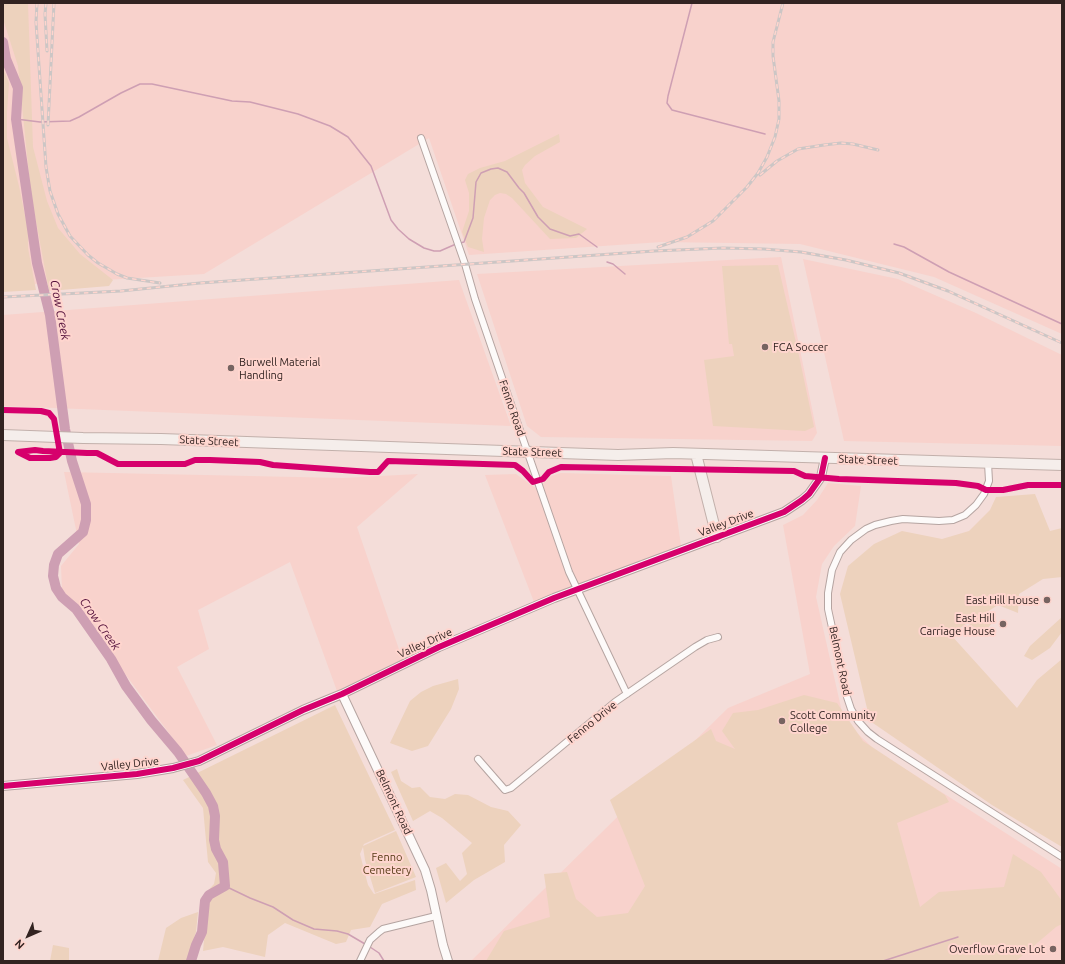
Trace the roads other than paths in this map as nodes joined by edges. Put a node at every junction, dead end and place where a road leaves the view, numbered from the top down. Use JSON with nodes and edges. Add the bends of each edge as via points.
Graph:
{"nodes":[{"id":1,"x":421,"y":138,"type":"dead end"},
{"id":2,"x":3,"y":435,"type":"edge"},
{"id":3,"x":527,"y":452,"type":"junction"},
{"id":4,"x":696,"y":454,"type":"junction"},
{"id":5,"x":825,"y":458,"type":"junction"},
{"id":6,"x":988,"y":464,"type":"junction"},
{"id":7,"x":1062,"y":465,"type":"edge"},
{"id":8,"x":717,"y":537,"type":"junction"},
{"id":9,"x":577,"y":590,"type":"junction"},
{"id":10,"x":718,"y":637,"type":"dead end"},
{"id":11,"x":342,"y":694,"type":"junction"},
{"id":12,"x":627,"y":694,"type":"junction"},
{"id":13,"x":478,"y":759,"type":"dead end"},
{"id":14,"x":3,"y":786,"type":"edge"},
{"id":15,"x":1062,"y":857,"type":"edge"},
{"id":16,"x":436,"y":916,"type":"junction"},
{"id":17,"x":360,"y":961,"type":"edge"},
{"id":18,"x":448,"y":961,"type":"edge"}],
"edges":[{"from":1,"to":3,"type":"street","name":"Fenno Road"},
{"from":2,"to":3,"type":"main road","name":"State Street"},
{"from":3,"to":4,"type":"main road","name":"State Street"},
{"from":3,"to":9,"type":"street","name":"Fenno Road"},
{"from":4,"to":5,"type":"main road","name":"State Street"},
{"from":4,"to":8,"type":"main road"},
{"from":5,"to":6,"type":"main road","name":"State Street"},
{"from":5,"to":8,"type":"street","name":"Valley Drive","via":[[821,477],[802,500],[784,512]]},
{"from":6,"to":7,"type":"main road","name":"State Street"},
{"from":6,"to":15,"type":"street","name":"Belmont Road","via":[[989,480],[984,494],[965,515],[953,520],[891,521],[866,529],[851,540],[840,552],[832,570],[828,609],[847,697],[858,721],[868,732]]},
{"from":8,"to":9,"type":"street","name":"Valley Drive"},
{"from":9,"to":11,"type":"street","name":"Valley Drive","via":[[439,647]]},
{"from":9,"to":12,"type":"street","name":"Fenno Road"},
{"from":10,"to":12,"type":"street","name":"Fenno Drive","via":[[707,640]]},
{"from":11,"to":14,"type":"street","name":"Valley Drive","via":[[199,761],[137,774]]},
{"from":11,"to":16,"type":"street","name":"Belmont Road","via":[[420,858],[430,884]]},
{"from":12,"to":13,"type":"street","name":"Fenno Drive","via":[[511,788],[505,790]]},
{"from":16,"to":17,"type":"street","via":[[383,929],[376,934]]},
{"from":16,"to":18,"type":"street","name":"Belmont Road"}]}
